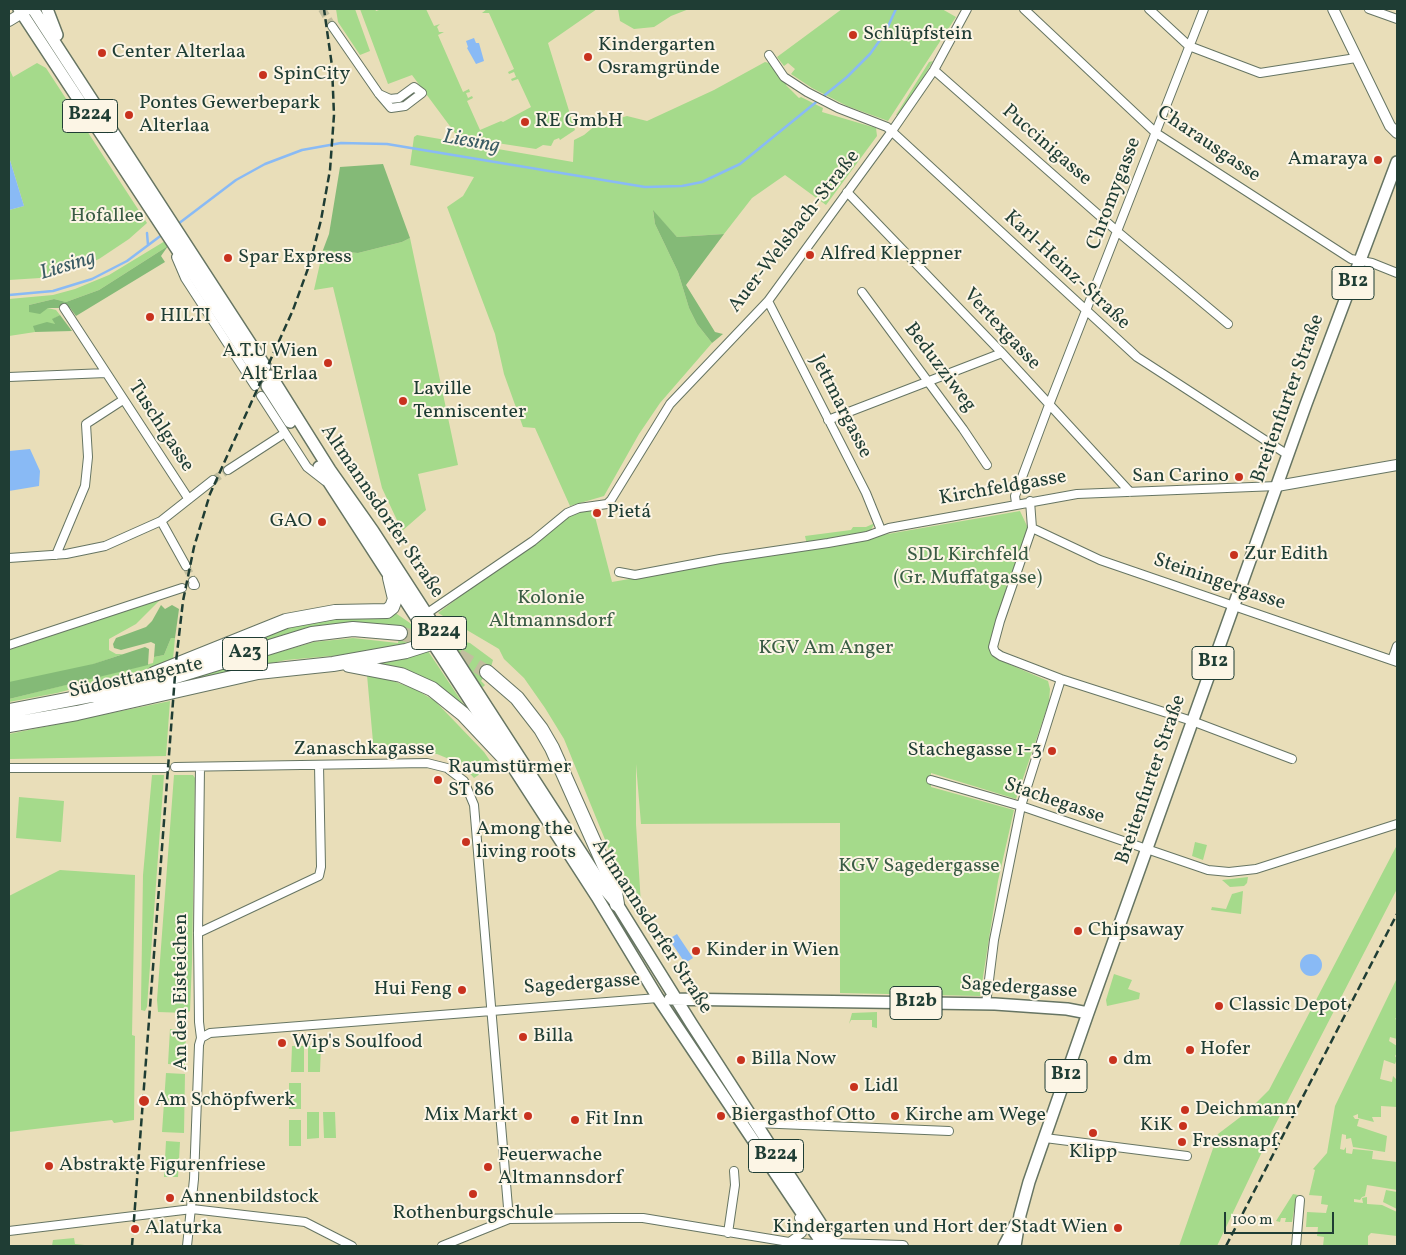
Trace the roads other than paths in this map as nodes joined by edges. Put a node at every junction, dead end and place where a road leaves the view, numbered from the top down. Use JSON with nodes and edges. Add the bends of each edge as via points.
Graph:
{"nodes":[{"id":1,"x":48,"y":9,"type":"edge"},
{"id":2,"x":967,"y":9,"type":"edge"},
{"id":3,"x":1024,"y":9,"type":"edge"},
{"id":4,"x":1149,"y":9,"type":"edge"},
{"id":5,"x":1204,"y":9,"type":"edge"},
{"id":6,"x":1332,"y":9,"type":"edge"},
{"id":7,"x":1369,"y":9,"type":"edge"},
{"id":8,"x":26,"y":10,"type":"edge"},
{"id":9,"x":1397,"y":19,"type":"edge"},
{"id":10,"x":9,"y":21,"type":"edge"},
{"id":11,"x":332,"y":26,"type":"tunnel mouth"},
{"id":12,"x":1188,"y":46,"type":"junction"},
{"id":13,"x":769,"y":55,"type":"dead end"},
{"id":14,"x":1356,"y":58,"type":"junction"},
{"id":15,"x":73,"y":70,"type":"junction"},
{"id":16,"x":934,"y":70,"type":"junction"},
{"id":17,"x":379,"y":94,"type":"junction"},
{"id":18,"x":892,"y":131,"type":"junction"},
{"id":19,"x":1156,"y":133,"type":"junction"},
{"id":20,"x":1397,"y":133,"type":"edge"},
{"id":21,"x":1397,"y":162,"type":"edge"},
{"id":22,"x":848,"y":192,"type":"junction"},
{"id":23,"x":161,"y":218,"type":"junction"},
{"id":24,"x":1118,"y":232,"type":"junction"},
{"id":25,"x":178,"y":248,"type":"junction"},
{"id":26,"x":1361,"y":261,"type":"junction"},
{"id":27,"x":1397,"y":272,"type":"edge"},
{"id":28,"x":862,"y":292,"type":"dead end"},
{"id":29,"x":768,"y":301,"type":"junction"},
{"id":30,"x":64,"y":308,"type":"dead end"},
{"id":31,"x":1086,"y":311,"type":"junction"},
{"id":32,"x":1228,"y":324,"type":"dead end"},
{"id":33,"x":1002,"y":353,"type":"junction"},
{"id":34,"x":106,"y":373,"type":"junction"},
{"id":35,"x":9,"y":377,"type":"edge"},
{"id":36,"x":263,"y":381,"type":"junction"},
{"id":37,"x":929,"y":382,"type":"junction"},
{"id":38,"x":122,"y":400,"type":"junction"},
{"id":39,"x":1049,"y":405,"type":"junction"},
{"id":40,"x":828,"y":420,"type":"junction"},
{"id":41,"x":285,"y":433,"type":"junction"},
{"id":42,"x":1288,"y":455,"type":"junction"},
{"id":43,"x":987,"y":465,"type":"dead end"},
{"id":44,"x":1397,"y":465,"type":"edge"},
{"id":45,"x":228,"y":470,"type":"tunnel mouth"},
{"id":46,"x":213,"y":480,"type":"tunnel mouth"},
{"id":47,"x":329,"y":484,"type":"junction"},
{"id":48,"x":1277,"y":486,"type":"junction"},
{"id":49,"x":1130,"y":492,"type":"junction"},
{"id":50,"x":188,"y":498,"type":"junction"},
{"id":51,"x":1030,"y":501,"type":"junction"},
{"id":52,"x":1016,"y":503,"type":"junction"},
{"id":53,"x":161,"y":520,"type":"junction"},
{"id":54,"x":1032,"y":528,"type":"junction"},
{"id":55,"x":881,"y":530,"type":"junction"},
{"id":56,"x":56,"y":555,"type":"junction"},
{"id":57,"x":9,"y":558,"type":"edge"},
{"id":58,"x":186,"y":566,"type":"tunnel mouth"},
{"id":59,"x":619,"y":572,"type":"dead end"},
{"id":60,"x":390,"y":578,"type":"junction"},
{"id":61,"x":182,"y":588,"type":"dead end"},
{"id":62,"x":1234,"y":605,"type":"junction"},
{"id":63,"x":426,"y":614,"type":"junction"},
{"id":64,"x":400,"y":633,"type":"tunnel mouth"},
{"id":65,"x":429,"y":639,"type":"junction"},
{"id":66,"x":9,"y":644,"type":"edge"},
{"id":67,"x":1397,"y":646,"type":"edge"},
{"id":68,"x":1395,"y":661,"type":"edge"},
{"id":69,"x":333,"y":664,"type":"junction"},
{"id":70,"x":487,"y":672,"type":"tunnel mouth"},
{"id":71,"x":1061,"y":679,"type":"junction"},
{"id":72,"x":92,"y":695,"type":"junction"},
{"id":73,"x":9,"y":711,"type":"edge"},
{"id":74,"x":1192,"y":721,"type":"junction"},
{"id":75,"x":9,"y":725,"type":"edge"},
{"id":76,"x":1292,"y":759,"type":"dead end"},
{"id":77,"x":510,"y":764,"type":"junction"},
{"id":78,"x":319,"y":765,"type":"junction"},
{"id":79,"x":200,"y":767,"type":"junction"},
{"id":80,"x":9,"y":768,"type":"edge"},
{"id":81,"x":165,"y":768,"type":"dead end"},
{"id":82,"x":175,"y":768,"type":"dead end"},
{"id":83,"x":931,"y":780,"type":"dead end"},
{"id":84,"x":1021,"y":806,"type":"junction"},
{"id":85,"x":1397,"y":824,"type":"edge"},
{"id":86,"x":1147,"y":850,"type":"junction"},
{"id":87,"x":617,"y":904,"type":"junction"},
{"id":88,"x":198,"y":932,"type":"junction"},
{"id":89,"x":658,"y":998,"type":"junction"},
{"id":90,"x":676,"y":999,"type":"junction"},
{"id":91,"x":986,"y":1004,"type":"junction"},
{"id":92,"x":492,"y":1011,"type":"junction"},
{"id":93,"x":1088,"y":1013,"type":"junction"},
{"id":94,"x":201,"y":1038,"type":"junction"},
{"id":95,"x":755,"y":1123,"type":"junction"},
{"id":96,"x":949,"y":1131,"type":"dead end"},
{"id":97,"x":1044,"y":1138,"type":"junction"},
{"id":98,"x":1187,"y":1156,"type":"dead end"},
{"id":99,"x":734,"y":1170,"type":"dead end"},
{"id":100,"x":790,"y":1194,"type":"junction"},
{"id":101,"x":1300,"y":1200,"type":"dead end"},
{"id":102,"x":192,"y":1209,"type":"junction"},
{"id":103,"x":1020,"y":1215,"type":"junction"},
{"id":104,"x":509,"y":1219,"type":"junction"},
{"id":105,"x":9,"y":1231,"type":"edge"},
{"id":106,"x":728,"y":1233,"type":"junction"},
{"id":107,"x":789,"y":1242,"type":"junction"},
{"id":108,"x":829,"y":1245,"type":"edge"},
{"id":109,"x":188,"y":1246,"type":"edge"},
{"id":110,"x":352,"y":1246,"type":"edge"},
{"id":111,"x":442,"y":1246,"type":"edge"},
{"id":112,"x":903,"y":1246,"type":"edge"},
{"id":113,"x":1004,"y":1246,"type":"edge"},
{"id":114,"x":1015,"y":1246,"type":"edge"},
{"id":115,"x":1296,"y":1246,"type":"edge"}],
"edges":[{"from":1,"to":15,"type":"main road","via":[[53,28],[72,62]]},
{"from":2,"to":16,"type":"street","name":"Auer-Welsbach-Straße"},
{"from":3,"to":19,"type":"street","name":"Charausgasse"},
{"from":4,"to":12,"type":"street"},
{"from":5,"to":12,"type":"street","name":"Chromygasse"},
{"from":6,"to":14,"type":"street"},
{"from":7,"to":9,"type":"street"},
{"from":8,"to":10,"type":"street"},
{"from":8,"to":15,"type":"main road","number":"B224"},
{"from":8,"to":23,"type":"main road","number":"B224"},
{"from":11,"to":17,"type":"street"},
{"from":12,"to":14,"type":"street","via":[[1260,73]]},
{"from":12,"to":19,"type":"street","name":"Chromygasse"},
{"from":13,"to":18,"type":"street","name":"Karl-Heinz-Straße","via":[[784,76],[807,92]]},
{"from":14,"to":20,"type":"street","via":[[1390,126]]},
{"from":15,"to":23,"type":"main road","number":"B224"},
{"from":16,"to":18,"type":"street","name":"Auer-Welsbach-Straße"},
{"from":16,"to":24,"type":"street","name":"Puccinigasse"},
{"from":17,"to":17,"type":"street","via":[[391,108],[398,108],[422,93],[414,88],[399,98],[390,99]]},
{"from":18,"to":22,"type":"street","name":"Auer-Welsbach-Straße"},
{"from":18,"to":31,"type":"street","name":"Karl-Heinz-Straße"},
{"from":19,"to":24,"type":"street","name":"Chromygasse"},
{"from":19,"to":26,"type":"street","name":"Charausgasse","via":[[1338,251]]},
{"from":21,"to":26,"type":"main road","name":"Breitenfurter Straße","number":"B12"},
{"from":22,"to":29,"type":"street","name":"Auer-Welsbach-Straße"},
{"from":22,"to":33,"type":"street","name":"Vertexgasse"},
{"from":23,"to":25,"type":"main road","number":"B224"},
{"from":24,"to":31,"type":"street","name":"Chromygasse"},
{"from":24,"to":32,"type":"street","name":"Puccinigasse"},
{"from":25,"to":36,"type":"main road","name":"Altmannsdorfer Straße","number":"B224"},
{"from":25,"to":36,"type":"street","name":"Altmannsdorfer Straße","via":[[185,278]]},
{"from":26,"to":27,"type":"street","name":"Charausgasse"},
{"from":26,"to":42,"type":"main road","name":"Breitenfurter Straße","number":"B12"},
{"from":28,"to":37,"type":"street","name":"Beduzziweg"},
{"from":29,"to":40,"type":"street","name":"Jettmargasse"},
{"from":29,"to":63,"type":"street","name":"Auer-Welsbach-Straße","via":[[670,404],[607,504],[567,513],[533,541]]},
{"from":30,"to":34,"type":"street","name":"Tuschlgasse"},
{"from":31,"to":39,"type":"street","name":"Chromygasse"},
{"from":31,"to":42,"type":"street","name":"Karl-Heinz-Straße","via":[[1137,357]]},
{"from":33,"to":37,"type":"street"},
{"from":33,"to":39,"type":"street","name":"Vertexgasse"},
{"from":34,"to":35,"type":"street","name":"Tuschlgasse"},
{"from":34,"to":38,"type":"street","name":"Tuschlgasse"},
{"from":36,"to":41,"type":"street","name":"Altmannsdorfer Straße"},
{"from":36,"to":47,"type":"main road","name":"Altmannsdorfer Straße","number":"B224"},
{"from":36,"to":63,"type":"main road","name":"Altmannsdorfer Straße","number":"B224","via":[[311,441]]},
{"from":37,"to":40,"type":"street"},
{"from":37,"to":43,"type":"street","name":"Beduzziweg"},
{"from":38,"to":50,"type":"street","name":"Tuschlgasse"},
{"from":38,"to":56,"type":"street","via":[[86,424],[88,457],[85,486]]},
{"from":39,"to":49,"type":"street","name":"Vertexgasse"},
{"from":39,"to":52,"type":"street","name":"Chromygasse","via":[[1015,496]]},
{"from":40,"to":55,"type":"street","name":"Jettmargasse","via":[[866,493]]},
{"from":41,"to":45,"type":"street"},
{"from":41,"to":47,"type":"street","name":"Altmannsdorfer Straße","via":[[307,467]]},
{"from":42,"to":48,"type":"main road","name":"Breitenfurter Straße","number":"B12"},
{"from":44,"to":48,"type":"street","name":"Kirchfeldgasse"},
{"from":46,"to":50,"type":"street"},
{"from":47,"to":60,"type":"main road","name":"Altmannsdorfer Straße","number":"B224"},
{"from":48,"to":49,"type":"street","name":"Kirchfeldgasse"},
{"from":48,"to":62,"type":"main road","name":"Breitenfurter Straße","number":"B12"},
{"from":49,"to":51,"type":"street","name":"Kirchfeldgasse","via":[[1077,494]]},
{"from":50,"to":53,"type":"street","via":[[181,507]]},
{"from":51,"to":52,"type":"street","name":"Kirchfeldgasse"},
{"from":51,"to":54,"type":"street"},
{"from":52,"to":55,"type":"street","name":"Kirchfeldgasse"},
{"from":53,"to":56,"type":"street","via":[[105,546]]},
{"from":53,"to":58,"type":"street"},
{"from":54,"to":62,"type":"street","name":"Steiningergasse","via":[[1100,560]]},
{"from":54,"to":71,"type":"street","via":[[993,647],[1000,656]]},
{"from":55,"to":59,"type":"street","name":"Kirchfeldgasse","via":[[867,536],[634,575]]},
{"from":56,"to":57,"type":"street"},
{"from":60,"to":65,"type":"main road","name":"Altmannsdorfer Straße","number":"B224"},
{"from":60,"to":72,"type":"highway","via":[[395,601],[387,611],[335,612],[286,621],[170,668]]},
{"from":61,"to":66,"type":"street"},
{"from":62,"to":68,"type":"street","name":"Steiningergasse"},
{"from":62,"to":74,"type":"main road","name":"Breitenfurter Straße","number":"B12"},
{"from":63,"to":65,"type":"main road","name":"Altmannsdorfer Straße","number":"B224"},
{"from":64,"to":72,"type":"highway","name":"Südosttangente","number":"A23","via":[[353,629],[312,634],[152,684]]},
{"from":65,"to":69,"type":"highway","name":"Südosttangente","number":"A23"},
{"from":65,"to":77,"type":"main road","name":"Altmannsdorfer Straße","number":"B224"},
{"from":65,"to":87,"type":"main road","name":"Altmannsdorfer Straße","number":"B224"},
{"from":67,"to":68,"type":"street"},
{"from":69,"to":75,"type":"highway","name":"Südosttangente","number":"A23","via":[[258,672]]},
{"from":69,"to":77,"type":"highway","via":[[389,672],[432,689],[463,714]]},
{"from":70,"to":87,"type":"highway","via":[[523,706],[552,748],[614,887]]},
{"from":71,"to":74,"type":"street"},
{"from":71,"to":84,"type":"street"},
{"from":72,"to":73,"type":"highway","name":"Südosttangente","number":"A23"},
{"from":74,"to":76,"type":"street"},
{"from":74,"to":86,"type":"main road","name":"Breitenfurter Straße","number":"B12"},
{"from":77,"to":89,"type":"main road","name":"Altmannsdorfer Straße","number":"B224"},
{"from":78,"to":79,"type":"street","name":"Zanaschkagasse"},
{"from":78,"to":88,"type":"street","via":[[319,876]]},
{"from":78,"to":92,"type":"street","name":"Zanaschkagasse","via":[[427,763],[447,768],[464,781],[474,805]]},
{"from":79,"to":82,"type":"street","name":"Zanaschkagasse"},
{"from":79,"to":88,"type":"street","name":"An den Eisteichen"},
{"from":80,"to":81,"type":"street"},
{"from":83,"to":84,"type":"street","name":"Stachegasse"},
{"from":84,"to":86,"type":"street","name":"Stachegasse"},
{"from":84,"to":91,"type":"street","via":[[996,932]]},
{"from":85,"to":86,"type":"street","name":"Stachegasse","via":[[1256,869],[1228,872],[1208,870]]},
{"from":86,"to":93,"type":"main road","name":"Breitenfurter Straße","number":"B12"},
{"from":87,"to":90,"type":"main road","name":"Altmannsdorfer Straße","number":"B224"},
{"from":88,"to":94,"type":"street","name":"An den Eisteichen"},
{"from":89,"to":90,"type":"main road","name":"Sagedergasse","number":"B12b"},
{"from":89,"to":92,"type":"street","name":"Sagedergasse"},
{"from":89,"to":100,"type":"main road","name":"Altmannsdorfer Straße","number":"B224"},
{"from":90,"to":91,"type":"main road","name":"Sagedergasse","number":"B12b"},
{"from":90,"to":95,"type":"main road","name":"Altmannsdorfer Straße","number":"B224"},
{"from":91,"to":93,"type":"main road","name":"Sagedergasse","number":"B12b","via":[[1042,1006]]},
{"from":92,"to":94,"type":"street","name":"Sagedergasse","via":[[210,1033]]},
{"from":92,"to":104,"type":"street","name":"Zanaschkagasse"},
{"from":93,"to":97,"type":"main road","name":"Breitenfurter Straße","number":"B12"},
{"from":94,"to":102,"type":"street","name":"An den Eisteichen"},
{"from":95,"to":96,"type":"street"},
{"from":95,"to":108,"type":"main road","name":"Altmannsdorfer Straße","number":"B224"},
{"from":97,"to":98,"type":"street"},
{"from":97,"to":103,"type":"main road","name":"Breitenfurter Straße","number":"B12"},
{"from":99,"to":106,"type":"street"},
{"from":100,"to":107,"type":"street","name":"Altmannsdorfer Straße","via":[[789,1202],[804,1227],[800,1236]]},
{"from":100,"to":108,"type":"main road","name":"Altmannsdorfer Straße","number":"B224"},
{"from":101,"to":115,"type":"street"},
{"from":102,"to":105,"type":"street"},
{"from":102,"to":109,"type":"street","name":"An den Eisteichen"},
{"from":102,"to":110,"type":"street","via":[[305,1222]]},
{"from":103,"to":113,"type":"main road","name":"Breitenfurter Straße","number":"B12"},
{"from":103,"to":114,"type":"main road","name":"Breitenfurter Straße","number":"B12"},
{"from":104,"to":106,"type":"street","via":[[643,1218]]},
{"from":104,"to":111,"type":"street"},
{"from":106,"to":107,"type":"street"},
{"from":107,"to":108,"type":"street"},
{"from":108,"to":112,"type":"street"}]}
